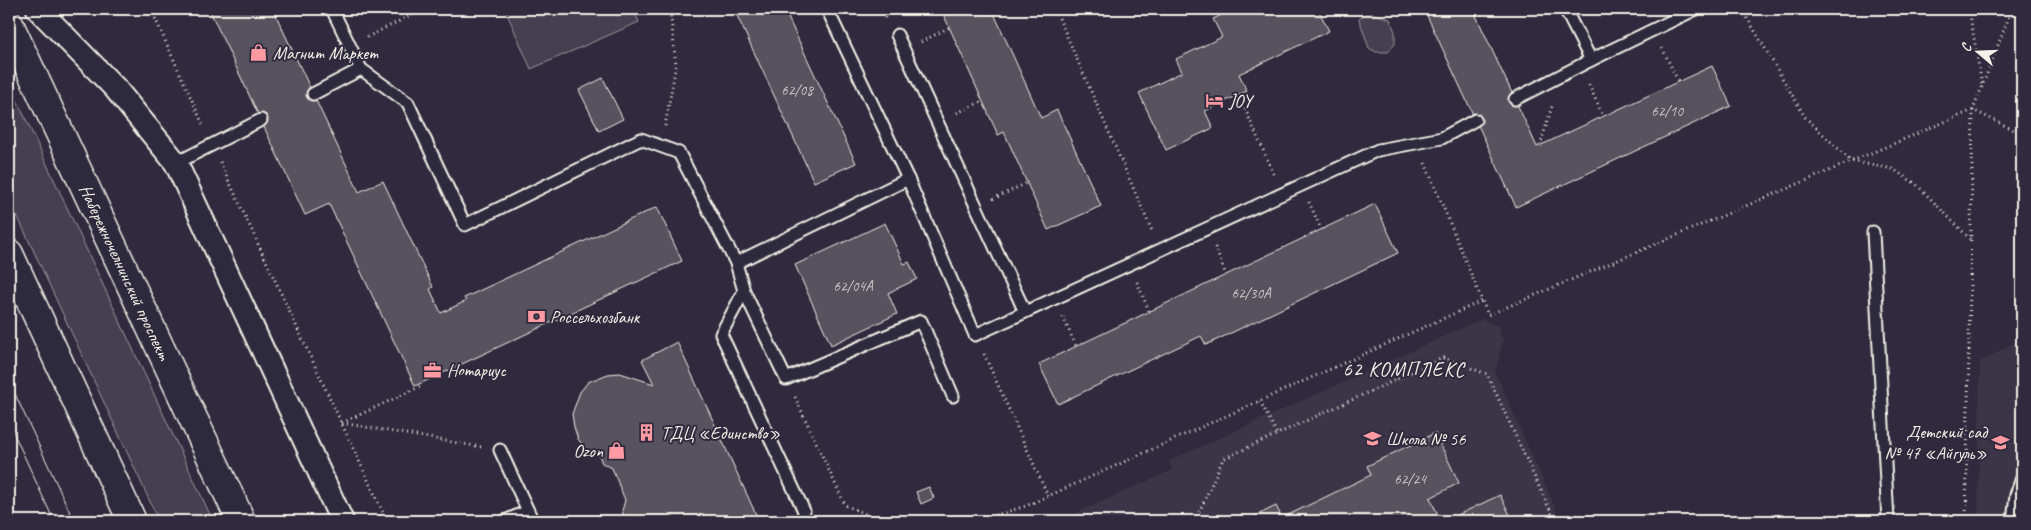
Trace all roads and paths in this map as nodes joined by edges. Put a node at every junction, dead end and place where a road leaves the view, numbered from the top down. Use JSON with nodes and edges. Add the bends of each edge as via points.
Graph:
{"nodes":[{"id":1,"x":38,"y":9,"type":"edge"},
{"id":2,"x":151,"y":9,"type":"edge"},
{"id":3,"x":332,"y":9,"type":"edge"},
{"id":4,"x":424,"y":9,"type":"edge"},
{"id":5,"x":670,"y":9,"type":"edge"},
{"id":6,"x":827,"y":9,"type":"edge"},
{"id":7,"x":1055,"y":9,"type":"edge"},
{"id":8,"x":1488,"y":9,"type":"edge"},
{"id":9,"x":1566,"y":9,"type":"edge"},
{"id":10,"x":1696,"y":9,"type":"edge"},
{"id":11,"x":1742,"y":9,"type":"edge"},
{"id":12,"x":1969,"y":9,"type":"edge"},
{"id":13,"x":2012,"y":9,"type":"edge"},
{"id":14,"x":1476,"y":15,"type":"dead end"},
{"id":15,"x":9,"y":24,"type":"edge"},
{"id":16,"x":950,"y":27,"type":"dead end"},
{"id":17,"x":1653,"y":29,"type":"junction"},
{"id":18,"x":897,"y":35,"type":"dead end"},
{"id":19,"x":350,"y":46,"type":"junction"},
{"id":20,"x":904,"y":50,"type":"junction"},
{"id":21,"x":1586,"y":62,"type":"junction"},
{"id":22,"x":361,"y":69,"type":"junction"},
{"id":23,"x":1561,"y":75,"type":"junction"},
{"id":24,"x":1678,"y":81,"type":"dead end"},
{"id":25,"x":1982,"y":86,"type":"junction"},
{"id":26,"x":313,"y":94,"type":"dead end"},
{"id":27,"x":1239,"y":95,"type":"dead end"},
{"id":28,"x":1515,"y":99,"type":"dead end"},
{"id":29,"x":983,"y":101,"type":"dead end"},
{"id":30,"x":1973,"y":110,"type":"junction"},
{"id":31,"x":1603,"y":116,"type":"dead end"},
{"id":32,"x":261,"y":120,"type":"dead end"},
{"id":33,"x":1475,"y":120,"type":"dead end"},
{"id":34,"x":937,"y":123,"type":"junction"},
{"id":35,"x":2022,"y":134,"type":"edge"},
{"id":36,"x":1417,"y":142,"type":"junction"},
{"id":37,"x":212,"y":144,"type":"junction"},
{"id":38,"x":661,"y":146,"type":"junction"},
{"id":39,"x":1540,"y":146,"type":"dead end"},
{"id":40,"x":1851,"y":161,"type":"junction"},
{"id":41,"x":176,"y":163,"type":"junction"},
{"id":42,"x":908,"y":179,"type":"junction"},
{"id":43,"x":1027,"y":183,"type":"dead end"},
{"id":44,"x":1302,"y":185,"type":"junction"},
{"id":45,"x":1282,"y":194,"type":"junction"},
{"id":46,"x":976,"y":207,"type":"junction"},
{"id":47,"x":1208,"y":228,"type":"junction"},
{"id":48,"x":1321,"y":229,"type":"dead end"},
{"id":49,"x":1873,"y":232,"type":"dead end"},
{"id":50,"x":1971,"y":240,"type":"junction"},
{"id":51,"x":1160,"y":250,"type":"junction"},
{"id":52,"x":9,"y":254,"type":"edge"},
{"id":53,"x":736,"y":263,"type":"junction"},
{"id":54,"x":1129,"y":264,"type":"junction"},
{"id":55,"x":1226,"y":275,"type":"dead end"},
{"id":56,"x":744,"y":291,"type":"junction"},
{"id":57,"x":1054,"y":298,"type":"junction"},
{"id":58,"x":1482,"y":301,"type":"junction"},
{"id":59,"x":1149,"y":311,"type":"dead end"},
{"id":60,"x":1025,"y":312,"type":"junction"},
{"id":61,"x":975,"y":335,"type":"junction"},
{"id":62,"x":1076,"y":346,"type":"dead end"},
{"id":63,"x":786,"y":379,"type":"junction"},
{"id":64,"x":422,"y":386,"type":"dead end"},
{"id":65,"x":953,"y":396,"type":"dead end"},
{"id":66,"x":1260,"y":401,"type":"junction"},
{"id":67,"x":341,"y":423,"type":"junction"},
{"id":68,"x":1277,"y":434,"type":"junction"},
{"id":69,"x":500,"y":450,"type":"joint"},
{"id":70,"x":2022,"y":478,"type":"edge"},
{"id":71,"x":1048,"y":496,"type":"junction"},
{"id":72,"x":530,"y":516,"type":"edge"},
{"id":73,"x":132,"y":521,"type":"edge"},
{"id":74,"x":241,"y":521,"type":"edge"},
{"id":75,"x":342,"y":521,"type":"edge"},
{"id":76,"x":387,"y":521,"type":"edge"},
{"id":77,"x":505,"y":521,"type":"edge"},
{"id":78,"x":803,"y":521,"type":"edge"},
{"id":79,"x":882,"y":521,"type":"edge"},
{"id":80,"x":976,"y":521,"type":"edge"},
{"id":81,"x":1195,"y":521,"type":"edge"},
{"id":82,"x":1555,"y":521,"type":"edge"},
{"id":83,"x":1888,"y":521,"type":"edge"},
{"id":84,"x":1966,"y":521,"type":"edge"},
{"id":85,"x":2013,"y":521,"type":"edge"}],
"edges":[{"from":1,"to":41,"type":"street","via":[[115,88]]},
{"from":2,"to":37,"type":"path"},
{"from":3,"to":19,"type":"lane"},
{"from":4,"to":19,"type":"path"},
{"from":5,"to":38,"type":"path","via":[[676,65]]},
{"from":6,"to":42,"type":"lane"},
{"from":7,"to":51,"type":"path"},
{"from":8,"to":14,"type":"path"},
{"from":9,"to":21,"type":"lane"},
{"from":10,"to":17,"type":"lane"},
{"from":11,"to":40,"type":"path","via":[[1804,117]]},
{"from":12,"to":25,"type":"path"},
{"from":13,"to":25,"type":"path"},
{"from":15,"to":74,"type":"main road","name":"Набережночелнинский проспект"},
{"from":16,"to":20,"type":"path"},
{"from":17,"to":21,"type":"lane"},
{"from":17,"to":24,"type":"path"},
{"from":18,"to":20,"type":"lane"},
{"from":19,"to":22,"type":"lane"},
{"from":20,"to":34,"type":"lane"},
{"from":21,"to":23,"type":"lane"},
{"from":21,"to":31,"type":"path"},
{"from":22,"to":26,"type":"lane"},
{"from":22,"to":38,"type":"lane","via":[[408,103],[465,225],[641,139]]},
{"from":23,"to":28,"type":"lane"},
{"from":23,"to":39,"type":"path"},
{"from":25,"to":30,"type":"path"},
{"from":27,"to":45,"type":"path"},
{"from":29,"to":34,"type":"path"},
{"from":30,"to":35,"type":"path"},
{"from":30,"to":40,"type":"path"},
{"from":30,"to":50,"type":"path"},
{"from":32,"to":37,"type":"lane"},
{"from":33,"to":36,"type":"lane","via":[[1442,138]]},
{"from":34,"to":46,"type":"lane"},
{"from":36,"to":44,"type":"lane","via":[[1378,150]]},
{"from":36,"to":58,"type":"path"},
{"from":37,"to":41,"type":"lane"},
{"from":37,"to":67,"type":"path"},
{"from":38,"to":53,"type":"lane","via":[[679,153]]},
{"from":40,"to":50,"type":"path","via":[[1893,169],[1916,184]]},
{"from":40,"to":58,"type":"path","via":[[1488,315]]},
{"from":41,"to":75,"type":"street"},
{"from":42,"to":53,"type":"lane"},
{"from":42,"to":61,"type":"lane"},
{"from":43,"to":46,"type":"path"},
{"from":44,"to":45,"type":"lane"},
{"from":44,"to":48,"type":"path"},
{"from":45,"to":47,"type":"lane"},
{"from":46,"to":60,"type":"lane"},
{"from":47,"to":51,"type":"lane"},
{"from":47,"to":55,"type":"path"},
{"from":49,"to":83,"type":"lane"},
{"from":50,"to":84,"type":"path"},
{"from":51,"to":54,"type":"lane"},
{"from":52,"to":73,"type":"main road"},
{"from":53,"to":56,"type":"lane"},
{"from":54,"to":57,"type":"lane"},
{"from":54,"to":59,"type":"path"},
{"from":56,"to":63,"type":"lane"},
{"from":56,"to":78,"type":"lane","via":[[721,334],[804,511]]},
{"from":57,"to":60,"type":"lane"},
{"from":57,"to":62,"type":"path"},
{"from":58,"to":66,"type":"path"},
{"from":60,"to":61,"type":"lane"},
{"from":61,"to":71,"type":"path"},
{"from":63,"to":65,"type":"lane","via":[[921,321]]},
{"from":63,"to":79,"type":"path","via":[[845,505]]},
{"from":64,"to":67,"type":"path"},
{"from":66,"to":68,"type":"path"},
{"from":66,"to":71,"type":"path"},
{"from":67,"to":69,"type":"path"},
{"from":67,"to":76,"type":"path"},
{"from":68,"to":81,"type":"path","via":[[1223,459]]},
{"from":68,"to":82,"type":"path","via":[[1443,358],[1487,374]]},
{"from":69,"to":72,"type":"lane"},
{"from":70,"to":85,"type":"lane"},
{"from":71,"to":80,"type":"path"},
{"from":72,"to":77,"type":"lane"}]}
